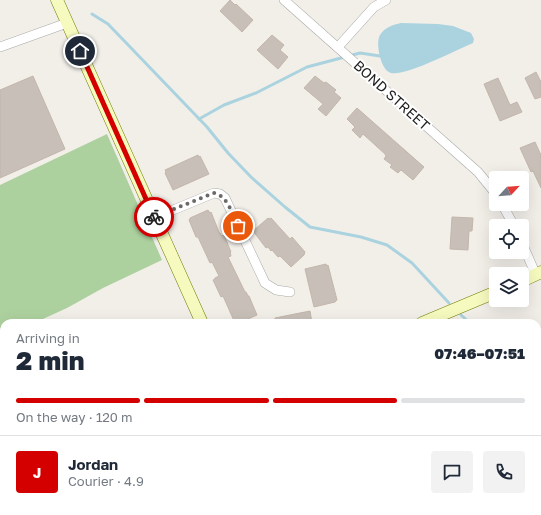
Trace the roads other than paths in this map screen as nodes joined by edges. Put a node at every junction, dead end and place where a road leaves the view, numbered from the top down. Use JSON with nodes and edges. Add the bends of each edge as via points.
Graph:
{"nodes":[{"id":1,"x":57,"y":0,"type":"edge"},
{"id":2,"x":284,"y":0,"type":"edge"},
{"id":3,"x":386,"y":0,"type":"edge"},
{"id":4,"x":67,"y":23,"type":"junction"},
{"id":5,"x":0,"y":47,"type":"edge"},
{"id":6,"x":338,"y":47,"type":"junction"},
{"id":7,"x":489,"y":185,"type":"edge"},
{"id":8,"x":154,"y":218,"type":"junction"},
{"id":9,"x":529,"y":256,"type":"edge"},
{"id":10,"x":539,"y":274,"type":"edge"},
{"id":11,"x":529,"y":278,"type":"edge"},
{"id":12,"x":290,"y":292,"type":"dead end"},
{"id":13,"x":489,"y":295,"type":"edge"},
{"id":14,"x":200,"y":319,"type":"edge"},
{"id":15,"x":432,"y":319,"type":"edge"}],
"edges":[{"from":1,"to":4,"type":"street"},
{"from":2,"to":6,"type":"street","name":"BOND STREET"},
{"from":3,"to":6,"type":"street","via":[[374,7]]},
{"from":4,"to":5,"type":"street"},
{"from":4,"to":8,"type":"street"},
{"from":6,"to":7,"type":"street","name":"BOND STREET","via":[[478,172]]},
{"from":8,"to":12,"type":"street","via":[[214,193],[220,194],[225,198],[265,283],[276,290]]},
{"from":8,"to":14,"type":"street"},
{"from":9,"to":10,"type":"street"},
{"from":10,"to":11,"type":"street"},
{"from":13,"to":15,"type":"street"}]}
